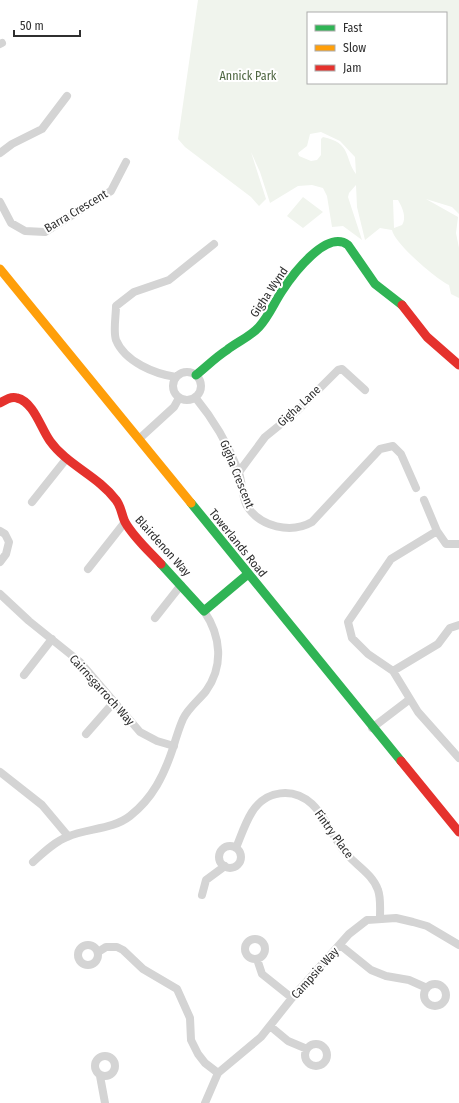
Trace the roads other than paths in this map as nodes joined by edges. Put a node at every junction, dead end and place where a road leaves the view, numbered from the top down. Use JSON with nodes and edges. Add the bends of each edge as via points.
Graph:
{"nodes":[{"id":1,"x":67,"y":96,"type":"dead end"},
{"id":2,"x":0,"y":154,"type":"edge"},
{"id":3,"x":126,"y":162,"type":"dead end"},
{"id":4,"x":0,"y":202,"type":"edge"},
{"id":5,"x":214,"y":244,"type":"dead end"},
{"id":6,"x":0,"y":269,"type":"edge"},
{"id":7,"x":458,"y":363,"type":"edge"},
{"id":8,"x":196,"y":376,"type":"junction"},
{"id":9,"x":176,"y":377,"type":"junction"},
{"id":10,"x":365,"y":390,"type":"dead end"},
{"id":11,"x":195,"y":397,"type":"junction"},
{"id":12,"x":179,"y":398,"type":"junction"},
{"id":13,"x":0,"y":403,"type":"edge"},
{"id":14,"x":138,"y":439,"type":"junction"},
{"id":15,"x":67,"y":458,"type":"junction"},
{"id":16,"x":239,"y":472,"type":"junction"},
{"id":17,"x":416,"y":488,"type":"dead end"},
{"id":18,"x":424,"y":500,"type":"dead end"},
{"id":19,"x":32,"y":502,"type":"dead end"},
{"id":20,"x":125,"y":522,"type":"junction"},
{"id":21,"x":0,"y":531,"type":"edge"},
{"id":22,"x":437,"y":531,"type":"junction"},
{"id":23,"x":459,"y":544,"type":"edge"},
{"id":24,"x":0,"y":562,"type":"edge"},
{"id":25,"x":88,"y":569,"type":"dead end"},
{"id":26,"x":248,"y":574,"type":"junction"},
{"id":27,"x":181,"y":585,"type":"junction"},
{"id":28,"x":0,"y":594,"type":"edge"},
{"id":29,"x":204,"y":611,"type":"junction"},
{"id":30,"x":155,"y":618,"type":"dead end"},
{"id":31,"x":459,"y":625,"type":"edge"},
{"id":32,"x":52,"y":639,"type":"junction"},
{"id":33,"x":393,"y":671,"type":"junction"},
{"id":34,"x":24,"y":675,"type":"dead end"},
{"id":35,"x":410,"y":699,"type":"junction"},
{"id":36,"x":114,"y":702,"type":"junction"},
{"id":37,"x":372,"y":728,"type":"junction"},
{"id":38,"x":86,"y":734,"type":"dead end"},
{"id":39,"x":174,"y":746,"type":"junction"},
{"id":40,"x":459,"y":758,"type":"edge"},
{"id":41,"x":1,"y":775,"type":"edge"},
{"id":42,"x":459,"y":832,"type":"edge"},
{"id":43,"x":68,"y":836,"type":"junction"},
{"id":44,"x":236,"y":848,"type":"junction"},
{"id":45,"x":33,"y":862,"type":"dead end"},
{"id":46,"x":225,"y":866,"type":"junction"},
{"id":47,"x":202,"y":894,"type":"dead end"},
{"id":48,"x":380,"y":918,"type":"junction"},
{"id":49,"x":459,"y":945,"type":"edge"},
{"id":50,"x":340,"y":946,"type":"junction"},
{"id":51,"x":98,"y":952,"type":"dead end"},
{"id":52,"x":257,"y":959,"type":"dead end"},
{"id":53,"x":426,"y":988,"type":"dead end"},
{"id":54,"x":292,"y":998,"type":"junction"},
{"id":55,"x":270,"y":1026,"type":"junction"},
{"id":56,"x":306,"y":1049,"type":"dead end"},
{"id":57,"x":218,"y":1073,"type":"junction"},
{"id":58,"x":100,"y":1076,"type":"dead end"},
{"id":59,"x":105,"y":1103,"type":"edge"},
{"id":60,"x":205,"y":1103,"type":"edge"}],
"edges":[{"from":1,"to":2,"type":"street","via":[[42,129]]},
{"from":3,"to":4,"type":"street","name":"Barra Crescent","via":[[110,191],[45,232],[25,231],[11,223]]},
{"from":5,"to":9,"type":"street","via":[[169,280],[134,292],[116,306],[116,339],[121,348],[139,364],[160,375]]},
{"from":6,"to":14,"type":"street","name":"Towerlands Road"},
{"from":7,"to":8,"type":"street","name":"Gigha Wynd","via":[[424,334],[406,307],[375,285],[353,249],[342,240],[335,240],[319,249],[303,264],[281,292],[260,326],[247,338],[226,350]]},
{"from":8,"to":9,"type":"street","via":[[186,372]]},
{"from":8,"to":11,"type":"street","via":[[200,391]]},
{"from":9,"to":12,"type":"street","via":[[173,389]]},
{"from":10,"to":16,"type":"street","name":"Gigha Lane","via":[[342,369],[338,370],[297,411],[265,437]]},
{"from":11,"to":12,"type":"street","via":[[188,400]]},
{"from":11,"to":16,"type":"street","name":"Gigha Crescent","via":[[217,427]]},
{"from":12,"to":14,"type":"street","via":[[174,407]]},
{"from":13,"to":15,"type":"street","name":"Blairdenon Way","via":[[9,398],[18,398],[34,411],[50,441]]},
{"from":14,"to":26,"type":"street","name":"Towerlands Road"},
{"from":15,"to":19,"type":"street"},
{"from":15,"to":20,"type":"street","name":"Blairdenon Way","via":[[102,485],[117,501]]},
{"from":16,"to":17,"type":"street","name":"Gigha Crescent","via":[[247,506],[260,520],[278,526],[298,528],[312,522],[380,449],[393,446],[401,454]]},
{"from":18,"to":22,"type":"street"},
{"from":20,"to":25,"type":"street"},
{"from":20,"to":27,"type":"street","name":"Blairdenon Way"},
{"from":21,"to":24,"type":"street","via":[[9,542],[6,554]]},
{"from":22,"to":23,"type":"street","via":[[446,544]]},
{"from":22,"to":33,"type":"street","via":[[391,559],[348,622],[352,638],[368,654]]},
{"from":26,"to":29,"type":"street"},
{"from":26,"to":37,"type":"street","name":"Towerlands Road"},
{"from":27,"to":29,"type":"street","name":"Blairdenon Way"},
{"from":27,"to":30,"type":"street"},
{"from":28,"to":32,"type":"street","name":"Cairnsgarroch Way"},
{"from":29,"to":39,"type":"street","via":[[213,626],[218,642],[216,668],[208,688],[183,718]]},
{"from":31,"to":33,"type":"street","via":[[450,628],[438,644]]},
{"from":32,"to":34,"type":"street"},
{"from":32,"to":36,"type":"street","name":"Cairnsgarroch Way","via":[[80,662]]},
{"from":33,"to":35,"type":"street"},
{"from":35,"to":37,"type":"street"},
{"from":35,"to":40,"type":"street","via":[[437,735]]},
{"from":36,"to":38,"type":"street"},
{"from":36,"to":39,"type":"street","name":"Cairnsgarroch Way","via":[[140,732]]},
{"from":37,"to":42,"type":"street","name":"Towerlands Road"},
{"from":39,"to":43,"type":"street","via":[[159,782],[147,800],[129,817]]},
{"from":41,"to":43,"type":"street","via":[[42,805]]},
{"from":43,"to":45,"type":"street"},
{"from":44,"to":46,"type":"street","name":"Fintry Place","via":[[240,853],[239,863],[233,867]]},
{"from":44,"to":46,"type":"street","via":[[227,846],[221,851],[220,860]]},
{"from":44,"to":48,"type":"street","name":"Fintry Place","via":[[252,812],[260,802],[280,792],[291,792],[301,796],[313,804],[341,848],[373,879],[379,891]]},
{"from":46,"to":47,"type":"street","name":"Fintry Place","via":[[206,880]]},
{"from":48,"to":49,"type":"street","name":"Campsie Way","via":[[396,918],[427,926]]},
{"from":48,"to":50,"type":"street","name":"Campsie Way","via":[[367,920],[356,927]]},
{"from":50,"to":53,"type":"street","via":[[372,970],[386,976],[409,980]]},
{"from":50,"to":54,"type":"street","name":"Campsie Way"},
{"from":51,"to":57,"type":"street","via":[[106,947],[117,947],[143,969],[177,988],[190,1018],[191,1040],[205,1063]]},
{"from":52,"to":54,"type":"street","via":[[262,974]]},
{"from":54,"to":55,"type":"street","name":"Campsie Way"},
{"from":55,"to":56,"type":"street","via":[[288,1040]]},
{"from":55,"to":57,"type":"street","name":"Campsie Way","via":[[261,1037]]},
{"from":57,"to":60,"type":"street","name":"Campsie Way"},
{"from":58,"to":59,"type":"street"}]}
